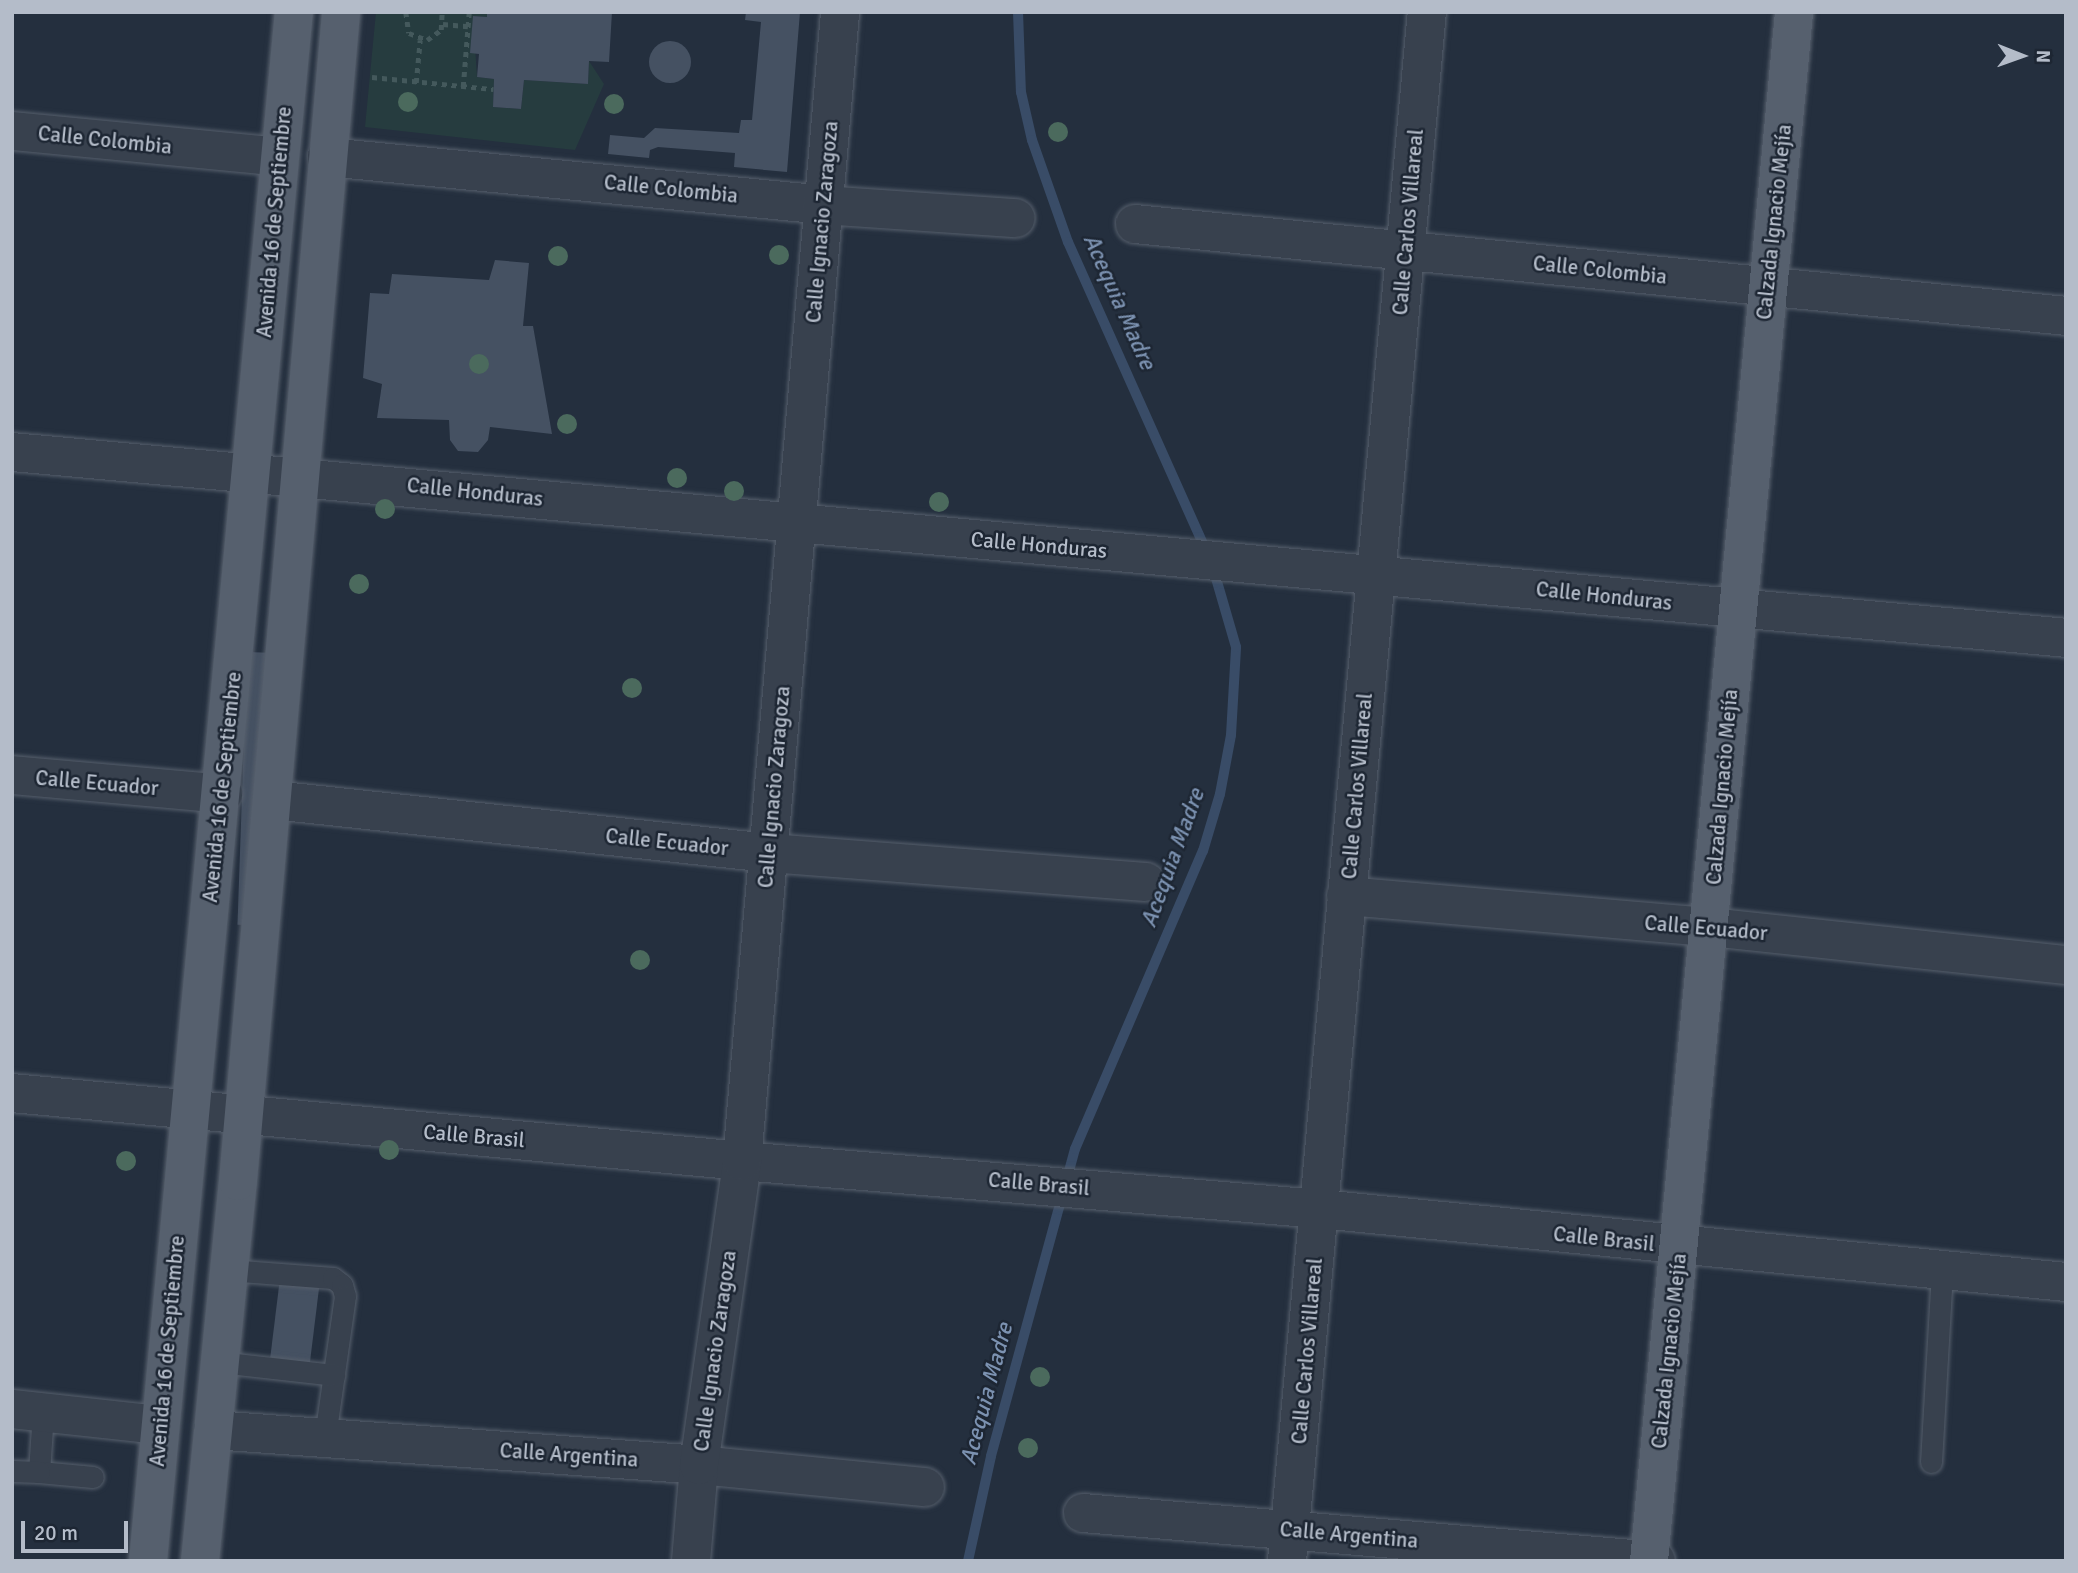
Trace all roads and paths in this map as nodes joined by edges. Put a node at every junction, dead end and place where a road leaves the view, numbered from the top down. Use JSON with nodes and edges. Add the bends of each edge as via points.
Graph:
{"nodes":[{"id":1,"x":294,"y":12,"type":"edge"},
{"id":2,"x":341,"y":12,"type":"edge"},
{"id":3,"x":407,"y":12,"type":"edge"},
{"id":4,"x":442,"y":12,"type":"edge"},
{"id":5,"x":469,"y":12,"type":"edge"},
{"id":6,"x":840,"y":12,"type":"edge"},
{"id":7,"x":1427,"y":12,"type":"edge"},
{"id":8,"x":1794,"y":12,"type":"edge"},
{"id":9,"x":443,"y":24,"type":"junction"},
{"id":10,"x":468,"y":26,"type":"junction"},
{"id":11,"x":420,"y":40,"type":"junction"},
{"id":12,"x":369,"y":77,"type":"dead end"},
{"id":13,"x":416,"y":83,"type":"junction"},
{"id":14,"x":463,"y":87,"type":"junction"},
{"id":15,"x":494,"y":89,"type":"dead end"},
{"id":16,"x":12,"y":131,"type":"edge"},
{"id":17,"x":281,"y":157,"type":"junction"},
{"id":18,"x":327,"y":157,"type":"junction"},
{"id":19,"x":823,"y":205,"type":"junction"},
{"id":20,"x":1016,"y":218,"type":"dead end"},
{"id":21,"x":1135,"y":224,"type":"dead end"},
{"id":22,"x":1405,"y":250,"type":"junction"},
{"id":23,"x":1766,"y":287,"type":"junction"},
{"id":24,"x":2066,"y":316,"type":"edge"},
{"id":25,"x":12,"y":452,"type":"edge"},
{"id":26,"x":250,"y":471,"type":"junction"},
{"id":27,"x":301,"y":475,"type":"junction"},
{"id":28,"x":797,"y":523,"type":"junction"},
{"id":29,"x":1376,"y":573,"type":"junction"},
{"id":30,"x":1739,"y":609,"type":"junction"},
{"id":31,"x":2066,"y":638,"type":"edge"},
{"id":32,"x":12,"y":775,"type":"edge"},
{"id":33,"x":223,"y":794,"type":"junction"},
{"id":34,"x":273,"y":800,"type":"junction"},
{"id":35,"x":769,"y":853,"type":"junction"},
{"id":36,"x":1146,"y":882,"type":"dead end"},
{"id":37,"x":1346,"y":896,"type":"junction"},
{"id":38,"x":1709,"y":927,"type":"junction"},
{"id":39,"x":2066,"y":965,"type":"edge"},
{"id":40,"x":12,"y":1093,"type":"edge"},
{"id":41,"x":190,"y":1110,"type":"junction"},
{"id":42,"x":244,"y":1115,"type":"junction"},
{"id":43,"x":742,"y":1161,"type":"junction"},
{"id":44,"x":1320,"y":1209,"type":"junction"},
{"id":45,"x":1679,"y":1248,"type":"junction"},
{"id":46,"x":228,"y":1270,"type":"junction"},
{"id":47,"x":1942,"y":1271,"type":"junction"},
{"id":48,"x":2066,"y":1282,"type":"edge"},
{"id":49,"x":219,"y":1362,"type":"junction"},
{"id":50,"x":334,"y":1375,"type":"junction"},
{"id":51,"x":28,"y":1411,"type":"edge"},
{"id":52,"x":160,"y":1425,"type":"junction"},
{"id":53,"x":213,"y":1430,"type":"junction"},
{"id":54,"x":325,"y":1437,"type":"junction"},
{"id":55,"x":1931,"y":1462,"type":"dead end"},
{"id":56,"x":699,"y":1465,"type":"junction"},
{"id":57,"x":12,"y":1471,"type":"edge"},
{"id":58,"x":39,"y":1472,"type":"junction"},
{"id":59,"x":93,"y":1477,"type":"dead end"},
{"id":60,"x":925,"y":1487,"type":"dead end"},
{"id":61,"x":1083,"y":1513,"type":"dead end"},
{"id":62,"x":1289,"y":1546,"type":"edge"},
{"id":63,"x":1649,"y":1560,"type":"edge"},
{"id":64,"x":148,"y":1561,"type":"edge"},
{"id":65,"x":200,"y":1561,"type":"edge"},
{"id":66,"x":691,"y":1561,"type":"edge"},
{"id":67,"x":1656,"y":1561,"type":"edge"}],
"edges":[{"from":1,"to":17,"type":"main road","name":"Avenida 16 de Septiembre"},
{"from":2,"to":18,"type":"main road"},
{"from":3,"to":11,"type":"path","via":[[405,27]]},
{"from":4,"to":9,"type":"path"},
{"from":5,"to":10,"type":"path"},
{"from":6,"to":19,"type":"street","name":"Calle Ignacio Zaragoza"},
{"from":7,"to":22,"type":"street","name":"Calle Carlos Villareal"},
{"from":8,"to":23,"type":"main road","name":"Calzada Ignacio Mejía"},
{"from":9,"to":10,"type":"path"},
{"from":9,"to":11,"type":"path","via":[[433,38]]},
{"from":10,"to":14,"type":"path"},
{"from":11,"to":13,"type":"path"},
{"from":12,"to":13,"type":"path"},
{"from":13,"to":14,"type":"path"},
{"from":14,"to":15,"type":"path"},
{"from":16,"to":17,"type":"street","name":"Calle Colombia"},
{"from":17,"to":26,"type":"main road","name":"Avenida 16 de Septiembre"},
{"from":18,"to":19,"type":"street","name":"Calle Colombia"},
{"from":18,"to":27,"type":"main road"},
{"from":19,"to":20,"type":"street","name":"Calle Colombia"},
{"from":19,"to":28,"type":"street","name":"Calle Ignacio Zaragoza"},
{"from":21,"to":22,"type":"street","name":"Calle Colombia"},
{"from":22,"to":23,"type":"street","name":"Calle Colombia"},
{"from":22,"to":29,"type":"street","name":"Calle Carlos Villareal"},
{"from":23,"to":24,"type":"street","name":"Calle Colombia"},
{"from":23,"to":30,"type":"main road","name":"Calzada Ignacio Mejía"},
{"from":25,"to":26,"type":"street","name":"Calle Honduras"},
{"from":26,"to":27,"type":"street","name":"Calle Honduras"},
{"from":26,"to":33,"type":"main road","name":"Avenida 16 de Septiembre"},
{"from":27,"to":28,"type":"street","name":"Calle Honduras"},
{"from":27,"to":34,"type":"main road"},
{"from":28,"to":29,"type":"street","name":"Calle Honduras"},
{"from":28,"to":35,"type":"street","name":"Calle Ignacio Zaragoza"},
{"from":29,"to":30,"type":"street","name":"Calle Honduras"},
{"from":29,"to":37,"type":"street","name":"Calle Carlos Villareal"},
{"from":30,"to":31,"type":"street","name":"Calle Honduras"},
{"from":30,"to":38,"type":"main road","name":"Calzada Ignacio Mejía"},
{"from":32,"to":33,"type":"street","name":"Calle Ecuador"},
{"from":33,"to":41,"type":"main road","name":"Avenida 16 de Septiembre"},
{"from":34,"to":35,"type":"street","name":"Calle Ecuador"},
{"from":34,"to":42,"type":"main road"},
{"from":35,"to":36,"type":"street","name":"Calle Ecuador"},
{"from":35,"to":43,"type":"street","name":"Calle Ignacio Zaragoza"},
{"from":37,"to":38,"type":"street","name":"Calle Ecuador"},
{"from":37,"to":44,"type":"street","name":"Calle Carlos Villareal"},
{"from":38,"to":39,"type":"street","name":"Calle Ecuador"},
{"from":38,"to":45,"type":"main road","name":"Calzada Ignacio Mejía"},
{"from":40,"to":41,"type":"street","name":"Calle Brasil"},
{"from":41,"to":42,"type":"street","name":"Calle Brasil"},
{"from":41,"to":52,"type":"main road","name":"Avenida 16 de Septiembre"},
{"from":42,"to":43,"type":"street","name":"Calle Brasil"},
{"from":42,"to":46,"type":"main road"},
{"from":43,"to":44,"type":"street","name":"Calle Brasil"},
{"from":43,"to":56,"type":"street","name":"Calle Ignacio Zaragoza"},
{"from":44,"to":45,"type":"street","name":"Calle Brasil"},
{"from":44,"to":62,"type":"street","name":"Calle Carlos Villareal"},
{"from":45,"to":47,"type":"street","name":"Calle Brasil"},
{"from":45,"to":63,"type":"main road","name":"Calzada Ignacio Mejía"},
{"from":46,"to":49,"type":"main road"},
{"from":46,"to":50,"type":"lane","via":[[333,1278],[342,1285],[345,1296]]},
{"from":47,"to":48,"type":"street","name":"Calle Brasil"},
{"from":47,"to":55,"type":"lane"},
{"from":49,"to":50,"type":"lane"},
{"from":49,"to":53,"type":"main road"},
{"from":50,"to":54,"type":"lane"},
{"from":51,"to":52,"type":"street"},
{"from":51,"to":58,"type":"lane"},
{"from":52,"to":64,"type":"main road","name":"Avenida 16 de Septiembre"},
{"from":53,"to":54,"type":"street","name":"Calle Argentina"},
{"from":53,"to":65,"type":"main road"},
{"from":54,"to":56,"type":"street","name":"Calle Argentina"},
{"from":56,"to":60,"type":"street","name":"Calle Argentina"},
{"from":56,"to":66,"type":"street","name":"Calle Ignacio Zaragoza"},
{"from":57,"to":58,"type":"lane"},
{"from":58,"to":59,"type":"lane"},
{"from":61,"to":62,"type":"street","name":"Calle Argentina"},
{"from":62,"to":63,"type":"street","name":"Calle Argentina"},
{"from":63,"to":67,"type":"street","name":"Calle Argentina"}]}
